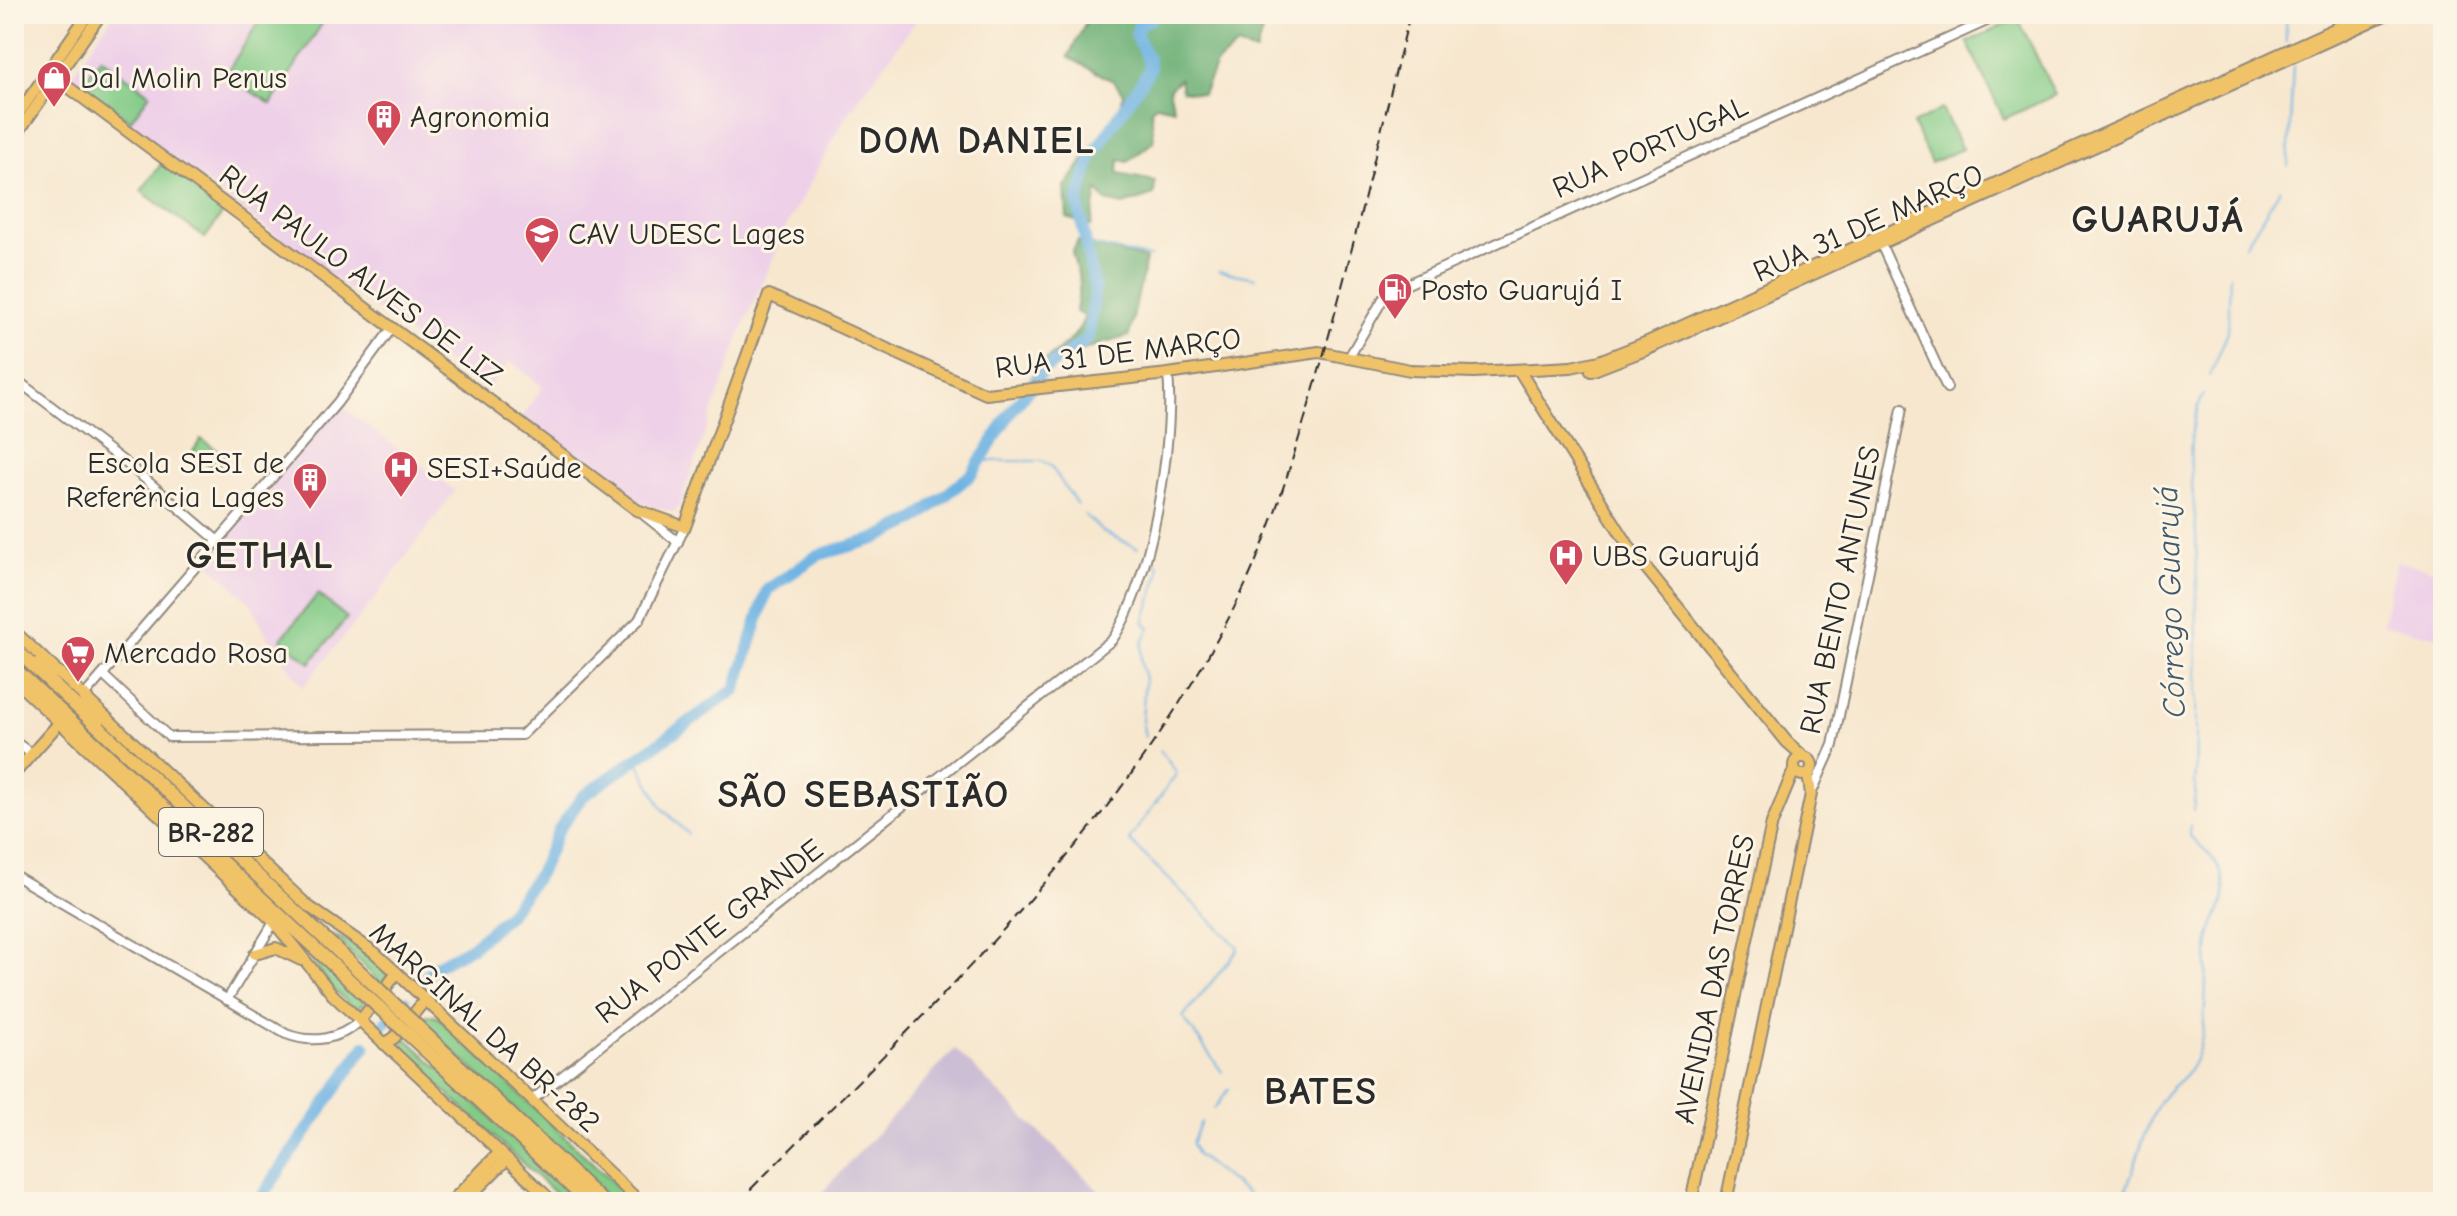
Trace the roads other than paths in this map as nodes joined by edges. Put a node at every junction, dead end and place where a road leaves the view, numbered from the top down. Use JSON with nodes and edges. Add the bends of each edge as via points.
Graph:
{"nodes":[{"id":1,"x":88,"y":14,"type":"edge"},
{"id":2,"x":101,"y":14,"type":"edge"},
{"id":3,"x":2002,"y":14,"type":"edge"},
{"id":4,"x":2367,"y":14,"type":"edge"},
{"id":5,"x":2387,"y":14,"type":"edge"},
{"id":6,"x":56,"y":78,"type":"junction"},
{"id":7,"x":21,"y":110,"type":"junction"},
{"id":8,"x":14,"y":120,"type":"edge"},
{"id":9,"x":14,"y":138,"type":"edge"},
{"id":10,"x":1879,"y":240,"type":"junction"},
{"id":11,"x":392,"y":328,"type":"junction"},
{"id":12,"x":1348,"y":359,"type":"junction"},
{"id":13,"x":1521,"y":373,"type":"junction"},
{"id":14,"x":1168,"y":374,"type":"junction"},
{"id":15,"x":14,"y":378,"type":"edge"},
{"id":16,"x":1947,"y":388,"type":"dead end"},
{"id":17,"x":1902,"y":409,"type":"dead end"},
{"id":18,"x":637,"y":510,"type":"junction"},
{"id":19,"x":685,"y":527,"type":"junction"},
{"id":20,"x":218,"y":541,"type":"junction"},
{"id":21,"x":678,"y":542,"type":"junction"},
{"id":22,"x":14,"y":631,"type":"edge"},
{"id":23,"x":14,"y":648,"type":"edge"},
{"id":24,"x":32,"y":665,"type":"junction"},
{"id":25,"x":14,"y":668,"type":"edge"},
{"id":26,"x":59,"y":673,"type":"junction"},
{"id":27,"x":103,"y":675,"type":"junction"},
{"id":28,"x":14,"y":680,"type":"edge"},
{"id":29,"x":84,"y":696,"type":"junction"},
{"id":30,"x":39,"y":702,"type":"junction"},
{"id":31,"x":60,"y":722,"type":"junction"},
{"id":32,"x":103,"y":731,"type":"junction"},
{"id":33,"x":14,"y":741,"type":"edge"},
{"id":34,"x":32,"y":754,"type":"junction"},
{"id":35,"x":1798,"y":762,"type":"junction"},
{"id":36,"x":113,"y":771,"type":"junction"},
{"id":37,"x":14,"y":774,"type":"edge"},
{"id":38,"x":1813,"y":777,"type":"junction"},
{"id":39,"x":148,"y":793,"type":"junction"},
{"id":40,"x":14,"y":875,"type":"edge"},
{"id":41,"x":274,"y":922,"type":"junction"},
{"id":42,"x":255,"y":954,"type":"junction"},
{"id":43,"x":306,"y":964,"type":"junction"},
{"id":44,"x":397,"y":973,"type":"junction"},
{"id":45,"x":365,"y":986,"type":"junction"},
{"id":46,"x":227,"y":1000,"type":"junction"},
{"id":47,"x":425,"y":1000,"type":"junction"},
{"id":48,"x":360,"y":1021,"type":"junction"},
{"id":49,"x":411,"y":1028,"type":"junction"},
{"id":50,"x":384,"y":1044,"type":"junction"},
{"id":51,"x":532,"y":1100,"type":"junction"},
{"id":52,"x":503,"y":1156,"type":"junction"},
{"id":53,"x":451,"y":1202,"type":"edge"},
{"id":54,"x":464,"y":1202,"type":"edge"},
{"id":55,"x":553,"y":1202,"type":"edge"},
{"id":56,"x":588,"y":1202,"type":"edge"},
{"id":57,"x":603,"y":1202,"type":"edge"},
{"id":58,"x":640,"y":1202,"type":"edge"},
{"id":59,"x":1691,"y":1202,"type":"edge"},
{"id":60,"x":1726,"y":1202,"type":"edge"}],
"edges":[{"from":1,"to":7,"type":"main road"},
{"from":2,"to":6,"type":"main road"},
{"from":3,"to":12,"type":"street","name":"RUA PORTUGAL","via":[[1403,286],[1383,299]]},
{"from":4,"to":10,"type":"main road","name":"RUA 31 DE MARÇO"},
{"from":5,"to":10,"type":"main road","name":"RUA 31 DE MARÇO"},
{"from":6,"to":7,"type":"main road"},
{"from":6,"to":9,"type":"main road"},
{"from":6,"to":11,"type":"main road","name":"RUA PAULO ALVES DE LIZ"},
{"from":7,"to":8,"type":"main road"},
{"from":10,"to":13,"type":"main road","name":"RUA 31 DE MARÇO","via":[[1613,356]]},
{"from":10,"to":16,"type":"street"},
{"from":11,"to":18,"type":"main road","name":"RUA PAULO ALVES DE LIZ"},
{"from":11,"to":20,"type":"street","via":[[337,403]]},
{"from":12,"to":13,"type":"main road","name":"RUA 31 DE MARÇO","via":[[1410,370]]},
{"from":12,"to":14,"type":"main road","name":"RUA 31 DE MARÇO","via":[[1306,353]]},
{"from":13,"to":35,"type":"main road","via":[[1630,548]]},
{"from":14,"to":19,"type":"main road","name":"RUA 31 DE MARÇO","via":[[977,392],[769,295]]},
{"from":14,"to":51,"type":"street","name":"RUA PONTE GRANDE","via":[[1171,426],[1162,477],[1131,600],[1112,640]]},
{"from":15,"to":20,"type":"street"},
{"from":17,"to":38,"type":"street","name":"RUA BENTO ANTUNES","via":[[1833,745],[1824,767]]},
{"from":18,"to":19,"type":"main road","name":"RUA PAULO ALVES DE LIZ"},
{"from":18,"to":21,"type":"street","name":"RUA PAULO ALVES DE LIZ"},
{"from":19,"to":21,"type":"street"},
{"from":20,"to":27,"type":"street"},
{"from":21,"to":27,"type":"street","via":[[635,625],[522,735],[169,737]]},
{"from":22,"to":26,"type":"main road","name":"MARGINAL DA BR-282"},
{"from":23,"to":24,"type":"highway","number":"BR-282"},
{"from":24,"to":26,"type":"highway"},
{"from":24,"to":32,"type":"highway","number":"BR-282"},
{"from":25,"to":30,"type":"highway"},
{"from":25,"to":39,"type":"highway","number":"BR-282"},
{"from":26,"to":29,"type":"main road","name":"MARGINAL DA BR-282"},
{"from":27,"to":29,"type":"street"},
{"from":28,"to":30,"type":"main road"},
{"from":29,"to":32,"type":"highway"},
{"from":29,"to":44,"type":"main road","name":"MARGINAL DA BR-282","via":[[318,915]]},
{"from":30,"to":31,"type":"main road"},
{"from":31,"to":34,"type":"main road"},
{"from":31,"to":36,"type":"main road"},
{"from":32,"to":45,"type":"highway","number":"BR-282"},
{"from":33,"to":34,"type":"street"},
{"from":34,"to":37,"type":"main road"},
{"from":35,"to":38,"type":"main road","name":"AVENIDA DAS TORRES","via":[[1812,764]]},
{"from":35,"to":38,"type":"main road","via":[[1798,775]]},
{"from":35,"to":59,"type":"main road","name":"AVENIDA DAS TORRES","via":[[1772,823]]},
{"from":36,"to":39,"type":"highway"},
{"from":36,"to":41,"type":"main road"},
{"from":38,"to":60,"type":"main road","name":"AVENIDA DAS TORRES"},
{"from":39,"to":45,"type":"highway","number":"BR-282"},
{"from":40,"to":46,"type":"street"},
{"from":41,"to":42,"type":"street"},
{"from":41,"to":43,"type":"main road"},
{"from":42,"to":43,"type":"main road","via":[[276,948]]},
{"from":42,"to":46,"type":"street"},
{"from":43,"to":48,"type":"main road"},
{"from":44,"to":47,"type":"main road","name":"MARGINAL DA BR-282"},
{"from":44,"to":48,"type":"main road"},
{"from":45,"to":49,"type":"highway","number":"BR-282","bridge":true},
{"from":46,"to":48,"type":"street","via":[[298,1038],[336,1037]]},
{"from":47,"to":50,"type":"main road"},
{"from":47,"to":51,"type":"main road","name":"MARGINAL DA BR-282"},
{"from":48,"to":50,"type":"main road"},
{"from":49,"to":56,"type":"highway","number":"BR-282"},
{"from":49,"to":57,"type":"highway","number":"BR-282"},
{"from":50,"to":52,"type":"main road"},
{"from":51,"to":58,"type":"main road","name":"MARGINAL DA BR-282"},
{"from":52,"to":53,"type":"main road"},
{"from":52,"to":54,"type":"main road"},
{"from":52,"to":55,"type":"main road"}]}
